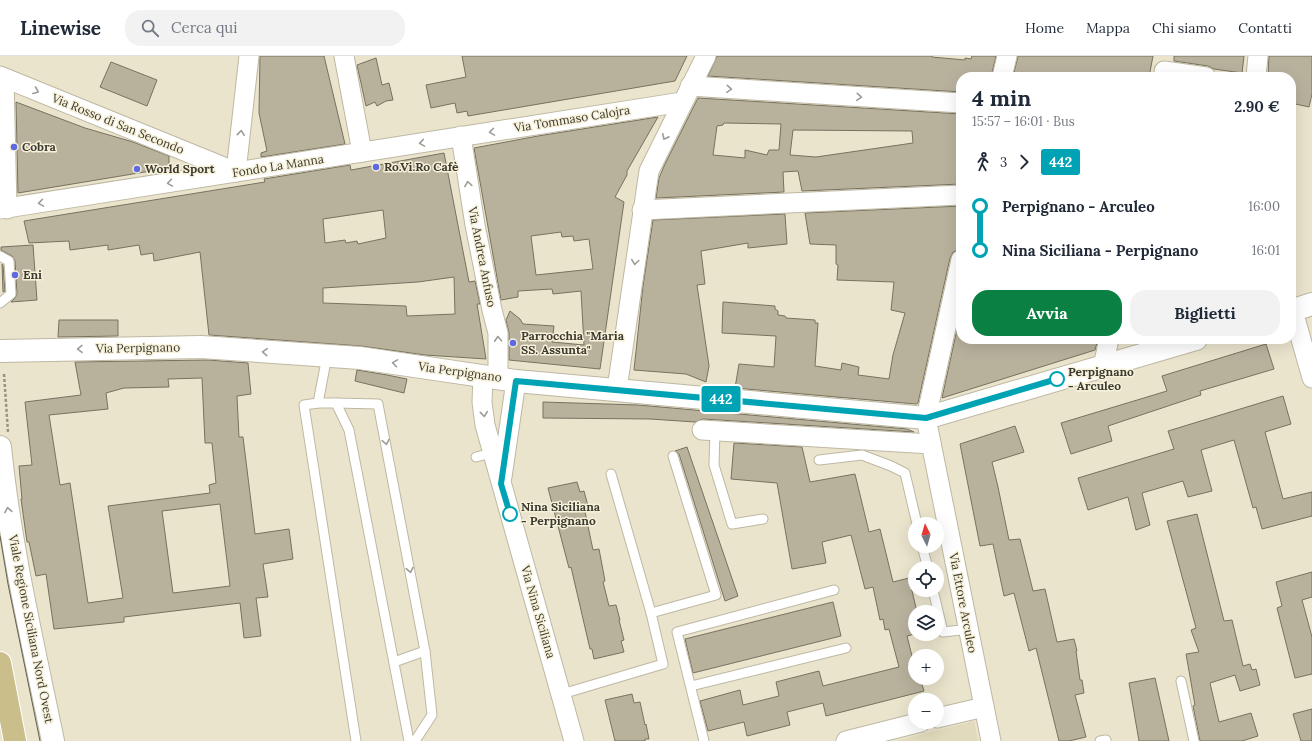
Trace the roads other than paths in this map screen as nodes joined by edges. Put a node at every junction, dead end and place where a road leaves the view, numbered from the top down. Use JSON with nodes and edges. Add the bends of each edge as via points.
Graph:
{"nodes":[{"id":1,"x":249,"y":56,"type":"edge"},
{"id":2,"x":344,"y":56,"type":"edge"},
{"id":3,"x":706,"y":56,"type":"edge"},
{"id":4,"x":1007,"y":56,"type":"edge"},
{"id":5,"x":1258,"y":56,"type":"edge"},
{"id":6,"x":1165,"y":68,"type":"edge"},
{"id":7,"x":1003,"y":72,"type":"edge"},
{"id":8,"x":1183,"y":72,"type":"edge"},
{"id":9,"x":1256,"y":72,"type":"edge"},
{"id":10,"x":2,"y":77,"type":"edge"},
{"id":11,"x":686,"y":94,"type":"junction"},
{"id":12,"x":956,"y":103,"type":"edge"},
{"id":13,"x":461,"y":136,"type":"junction"},
{"id":14,"x":362,"y":152,"type":"junction"},
{"id":15,"x":236,"y":172,"type":"junction"},
{"id":16,"x":956,"y":195,"type":"edge"},
{"id":17,"x":3,"y":209,"type":"edge"},
{"id":18,"x":642,"y":210,"type":"junction"},
{"id":19,"x":0,"y":256,"type":"edge"},
{"id":20,"x":956,"y":298,"type":"edge"},
{"id":21,"x":0,"y":303,"type":"edge"},
{"id":22,"x":1299,"y":309,"type":"edge"},
{"id":23,"x":1107,"y":344,"type":"edge"},
{"id":24,"x":1179,"y":344,"type":"edge"},
{"id":25,"x":0,"y":351,"type":"edge"},
{"id":26,"x":327,"y":356,"type":"junction"},
{"id":27,"x":1103,"y":366,"type":"junction"},
{"id":28,"x":499,"y":378,"type":"junction"},
{"id":29,"x":1312,"y":378,"type":"edge"},
{"id":30,"x":617,"y":390,"type":"junction"},
{"id":31,"x":318,"y":403,"type":"junction"},
{"id":32,"x":336,"y":403,"type":"junction"},
{"id":33,"x":926,"y":418,"type":"junction"},
{"id":34,"x":708,"y":430,"type":"joint"},
{"id":35,"x":931,"y":444,"type":"junction"},
{"id":36,"x":0,"y":447,"type":"edge"},
{"id":37,"x":673,"y":456,"type":"dead end"},
{"id":38,"x":819,"y":460,"type":"dead end"},
{"id":39,"x":611,"y":474,"type":"dead end"},
{"id":40,"x":501,"y":484,"type":"junction"},
{"id":41,"x":915,"y":517,"type":"edge"},
{"id":42,"x":763,"y":519,"type":"dead end"},
{"id":43,"x":834,"y":590,"type":"dead end"},
{"id":44,"x":935,"y":597,"type":"edge"},
{"id":45,"x":651,"y":613,"type":"junction"},
{"id":46,"x":969,"y":629,"type":"junction"},
{"id":47,"x":846,"y":648,"type":"dead end"},
{"id":48,"x":425,"y":651,"type":"junction"},
{"id":49,"x":394,"y":662,"type":"junction"},
{"id":50,"x":0,"y":663,"type":"edge"},
{"id":51,"x":1181,"y":681,"type":"dead end"},
{"id":52,"x":691,"y":686,"type":"junction"},
{"id":53,"x":562,"y":694,"type":"junction"},
{"id":54,"x":984,"y":707,"type":"junction"},
{"id":55,"x":944,"y":716,"type":"edge"},
{"id":56,"x":908,"y":725,"type":"edge"},
{"id":57,"x":15,"y":741,"type":"edge"},
{"id":58,"x":53,"y":741,"type":"edge"},
{"id":59,"x":356,"y":741,"type":"edge"},
{"id":60,"x":409,"y":741,"type":"edge"},
{"id":61,"x":415,"y":741,"type":"edge"},
{"id":62,"x":574,"y":741,"type":"edge"},
{"id":63,"x":704,"y":741,"type":"edge"},
{"id":64,"x":846,"y":741,"type":"edge"},
{"id":65,"x":991,"y":741,"type":"edge"},
{"id":66,"x":1100,"y":741,"type":"edge"},
{"id":67,"x":1106,"y":741,"type":"edge"},
{"id":68,"x":1194,"y":741,"type":"edge"}],
"edges":[{"from":15,"to":1,"type":"street","one_way":true},
{"from":2,"to":14,"type":"street"},
{"from":3,"to":11,"type":"street"},
{"from":4,"to":7,"type":"street"},
{"from":5,"to":9,"type":"street"},
{"from":6,"to":8,"type":"street"},
{"from":10,"to":15,"type":"street","name":"Via Rosso di San Secondo","one_way":true},
{"from":10,"to":17,"type":"street"},
{"from":11,"to":12,"type":"street","name":"Via Tommaso Calojra","one_way":true},
{"from":11,"to":13,"type":"street","name":"Via Tommaso Calojra","one_way":true},
{"from":11,"to":18,"type":"street","one_way":true,"via":[[649,171]]},
{"from":13,"to":14,"type":"street","name":"Fondo La Manna","one_way":true},
{"from":28,"to":13,"type":"street","name":"Via Andrea Anfuso","one_way":true,"via":[[498,333],[475,225]]},
{"from":14,"to":15,"type":"street","name":"Fondo La Manna"},
{"from":15,"to":17,"type":"street","name":"Fondo La Manna","one_way":true},
{"from":16,"to":18,"type":"street"},
{"from":18,"to":30,"type":"street","one_way":true},
{"from":19,"to":21,"type":"lane","via":[[9,261],[11,294]]},
{"from":20,"to":33,"type":"street"},
{"from":22,"to":29,"type":"street"},
{"from":23,"to":27,"type":"street"},
{"from":24,"to":27,"type":"street","name":"Via Perpignano"},
{"from":26,"to":25,"type":"street","name":"Via Perpignano","one_way":true,"via":[[201,347]]},
{"from":28,"to":26,"type":"street","name":"Via Perpignano","one_way":true,"via":[[360,358]]},
{"from":26,"to":31,"type":"lane"},
{"from":27,"to":33,"type":"street","name":"Via Perpignano"},
{"from":28,"to":30,"type":"street","name":"Via Perpignano"},
{"from":28,"to":40,"type":"street","name":"Via Nina Siciliana"},
{"from":28,"to":40,"type":"street","name":"Via Nina Siciliana","one_way":true,"via":[[482,402],[485,425],[484,455]]},
{"from":30,"to":33,"type":"street","name":"Via Perpignano"},
{"from":31,"to":32,"type":"lane"},
{"from":31,"to":59,"type":"lane","via":[[304,404]]},
{"from":32,"to":48,"type":"lane","one_way":true,"via":[[378,404]]},
{"from":32,"to":49,"type":"lane","via":[[349,430]]},
{"from":33,"to":35,"type":"street","name":"Via Ettore Arculeo"},
{"from":34,"to":35,"type":"street"},
{"from":34,"to":42,"type":"lane","via":[[714,465],[732,524]]},
{"from":35,"to":46,"type":"street","name":"Via Ettore Arculeo"},
{"from":58,"to":36,"type":"street","name":"Viale Regione Siciliana Nord Ovest","one_way":true,"via":[[18,564]]},
{"from":37,"to":45,"type":"lane","via":[[716,595]]},
{"from":38,"to":41,"type":"lane","via":[[862,455],[905,473]]},
{"from":39,"to":45,"type":"lane"},
{"from":40,"to":53,"type":"street","name":"Via Nina Siciliana"},
{"from":43,"to":52,"type":"lane","via":[[677,632]]},
{"from":44,"to":46,"type":"lane","via":[[943,632]]},
{"from":45,"to":53,"type":"lane","via":[[663,664]]},
{"from":46,"to":54,"type":"street","name":"Via Ettore Arculeo"},
{"from":47,"to":52,"type":"lane"},
{"from":48,"to":49,"type":"lane"},
{"from":48,"to":61,"type":"lane","via":[[432,715]]},
{"from":49,"to":60,"type":"lane"},
{"from":50,"to":57,"type":"main road"},
{"from":51,"to":68,"type":"lane"},
{"from":52,"to":63,"type":"lane"},
{"from":53,"to":62,"type":"street","name":"Via Nina Siciliana"},
{"from":54,"to":55,"type":"street"},
{"from":54,"to":65,"type":"street","name":"Via Ettore Arculeo"},
{"from":56,"to":64,"type":"street"},
{"from":66,"to":67,"type":"lane"}]}
